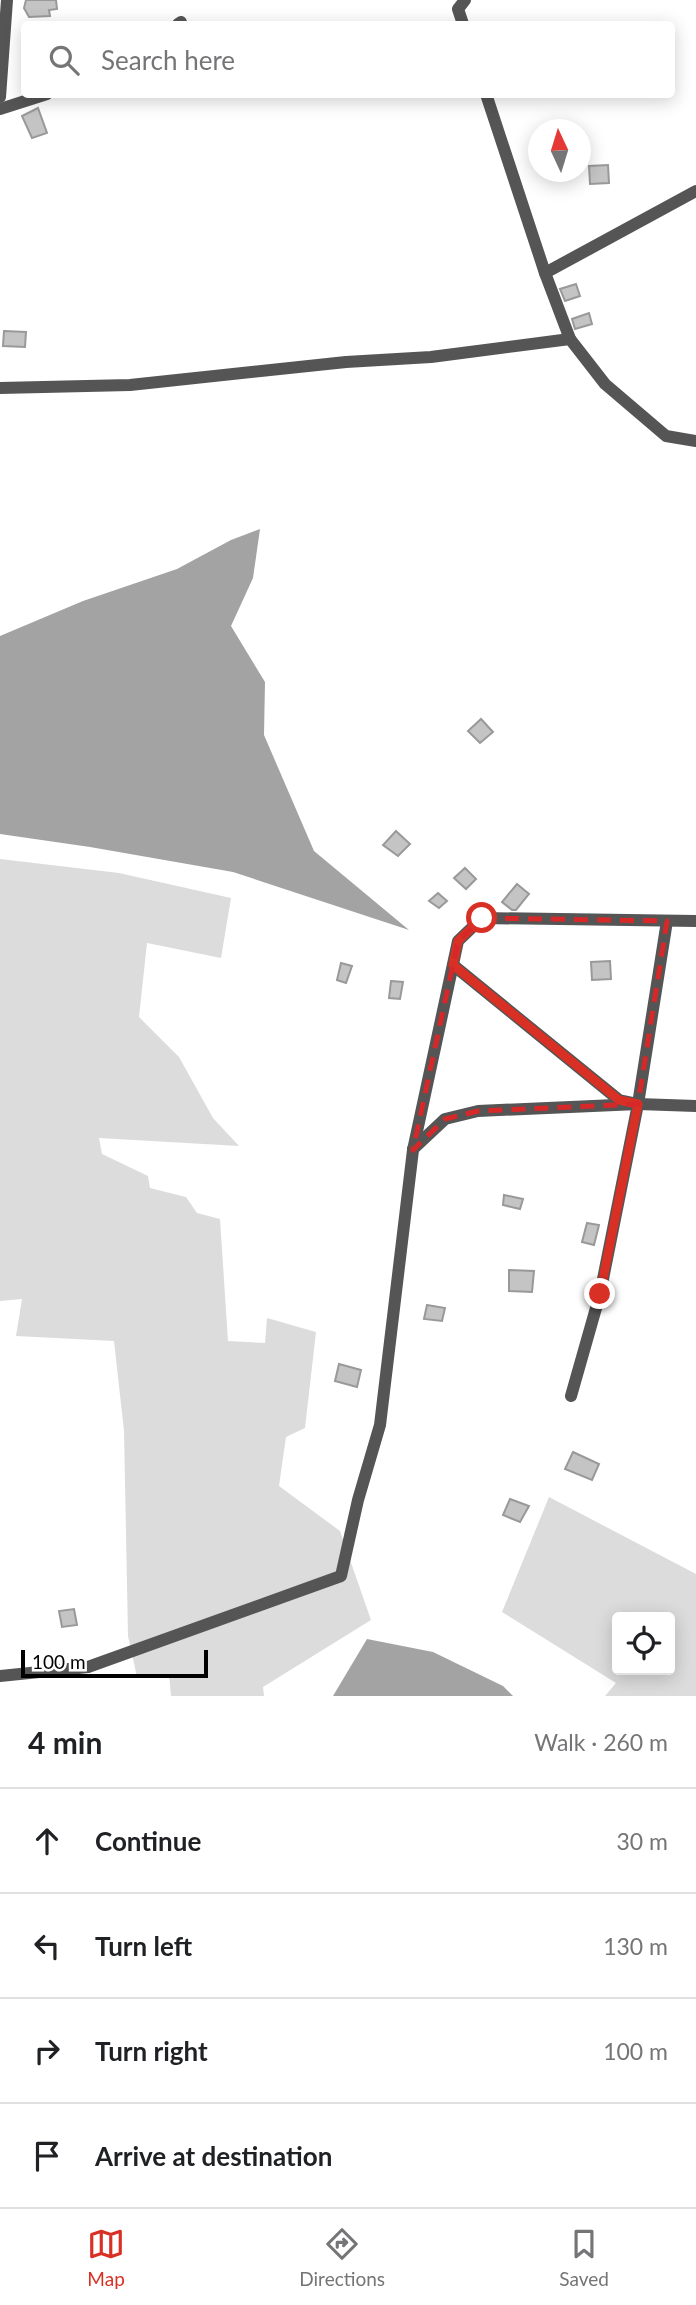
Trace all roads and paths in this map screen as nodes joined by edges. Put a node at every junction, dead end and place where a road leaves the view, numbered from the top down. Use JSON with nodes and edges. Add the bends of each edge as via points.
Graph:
{"nodes":[{"id":1,"x":7,"y":0,"type":"edge"},
{"id":2,"x":464,"y":0,"type":"edge"},
{"id":3,"x":462,"y":21,"type":"edge"},
{"id":4,"x":0,"y":97,"type":"edge"},
{"id":5,"x":34,"y":98,"type":"edge"},
{"id":6,"x":487,"y":98,"type":"edge"},
{"id":7,"x":0,"y":108,"type":"edge"},
{"id":8,"x":696,"y":191,"type":"edge"},
{"id":9,"x":545,"y":273,"type":"junction"},
{"id":10,"x":570,"y":339,"type":"junction"},
{"id":11,"x":0,"y":388,"type":"edge"},
{"id":12,"x":696,"y":442,"type":"edge"},
{"id":13,"x":667,"y":921,"type":"junction"},
{"id":14,"x":696,"y":921,"type":"edge"},
{"id":15,"x":453,"y":965,"type":"junction"},
{"id":16,"x":638,"y":1104,"type":"junction"},
{"id":17,"x":696,"y":1106,"type":"edge"},
{"id":18,"x":413,"y":1150,"type":"junction"},
{"id":19,"x":571,"y":1396,"type":"dead end"},
{"id":20,"x":0,"y":1676,"type":"edge"}],
"edges":[{"from":1,"to":4,"type":"street"},
{"from":2,"to":3,"type":"street","via":[[458,9]]},
{"from":5,"to":7,"type":"street"},
{"from":6,"to":9,"type":"street"},
{"from":8,"to":9,"type":"street"},
{"from":9,"to":10,"type":"street"},
{"from":10,"to":11,"type":"street","via":[[130,385]]},
{"from":10,"to":12,"type":"street","via":[[605,384],[666,436]]},
{"from":13,"to":14,"type":"street"},
{"from":13,"to":15,"type":"street","via":[[482,918],[458,941]]},
{"from":13,"to":16,"type":"street"},
{"from":15,"to":16,"type":"street","via":[[619,1100]]},
{"from":15,"to":18,"type":"street"},
{"from":16,"to":17,"type":"street"},
{"from":16,"to":18,"type":"street","via":[[478,1111],[444,1119]]},
{"from":16,"to":19,"type":"street","via":[[600,1294]]},
{"from":18,"to":20,"type":"street","via":[[380,1425],[341,1576],[88,1667]]}]}
